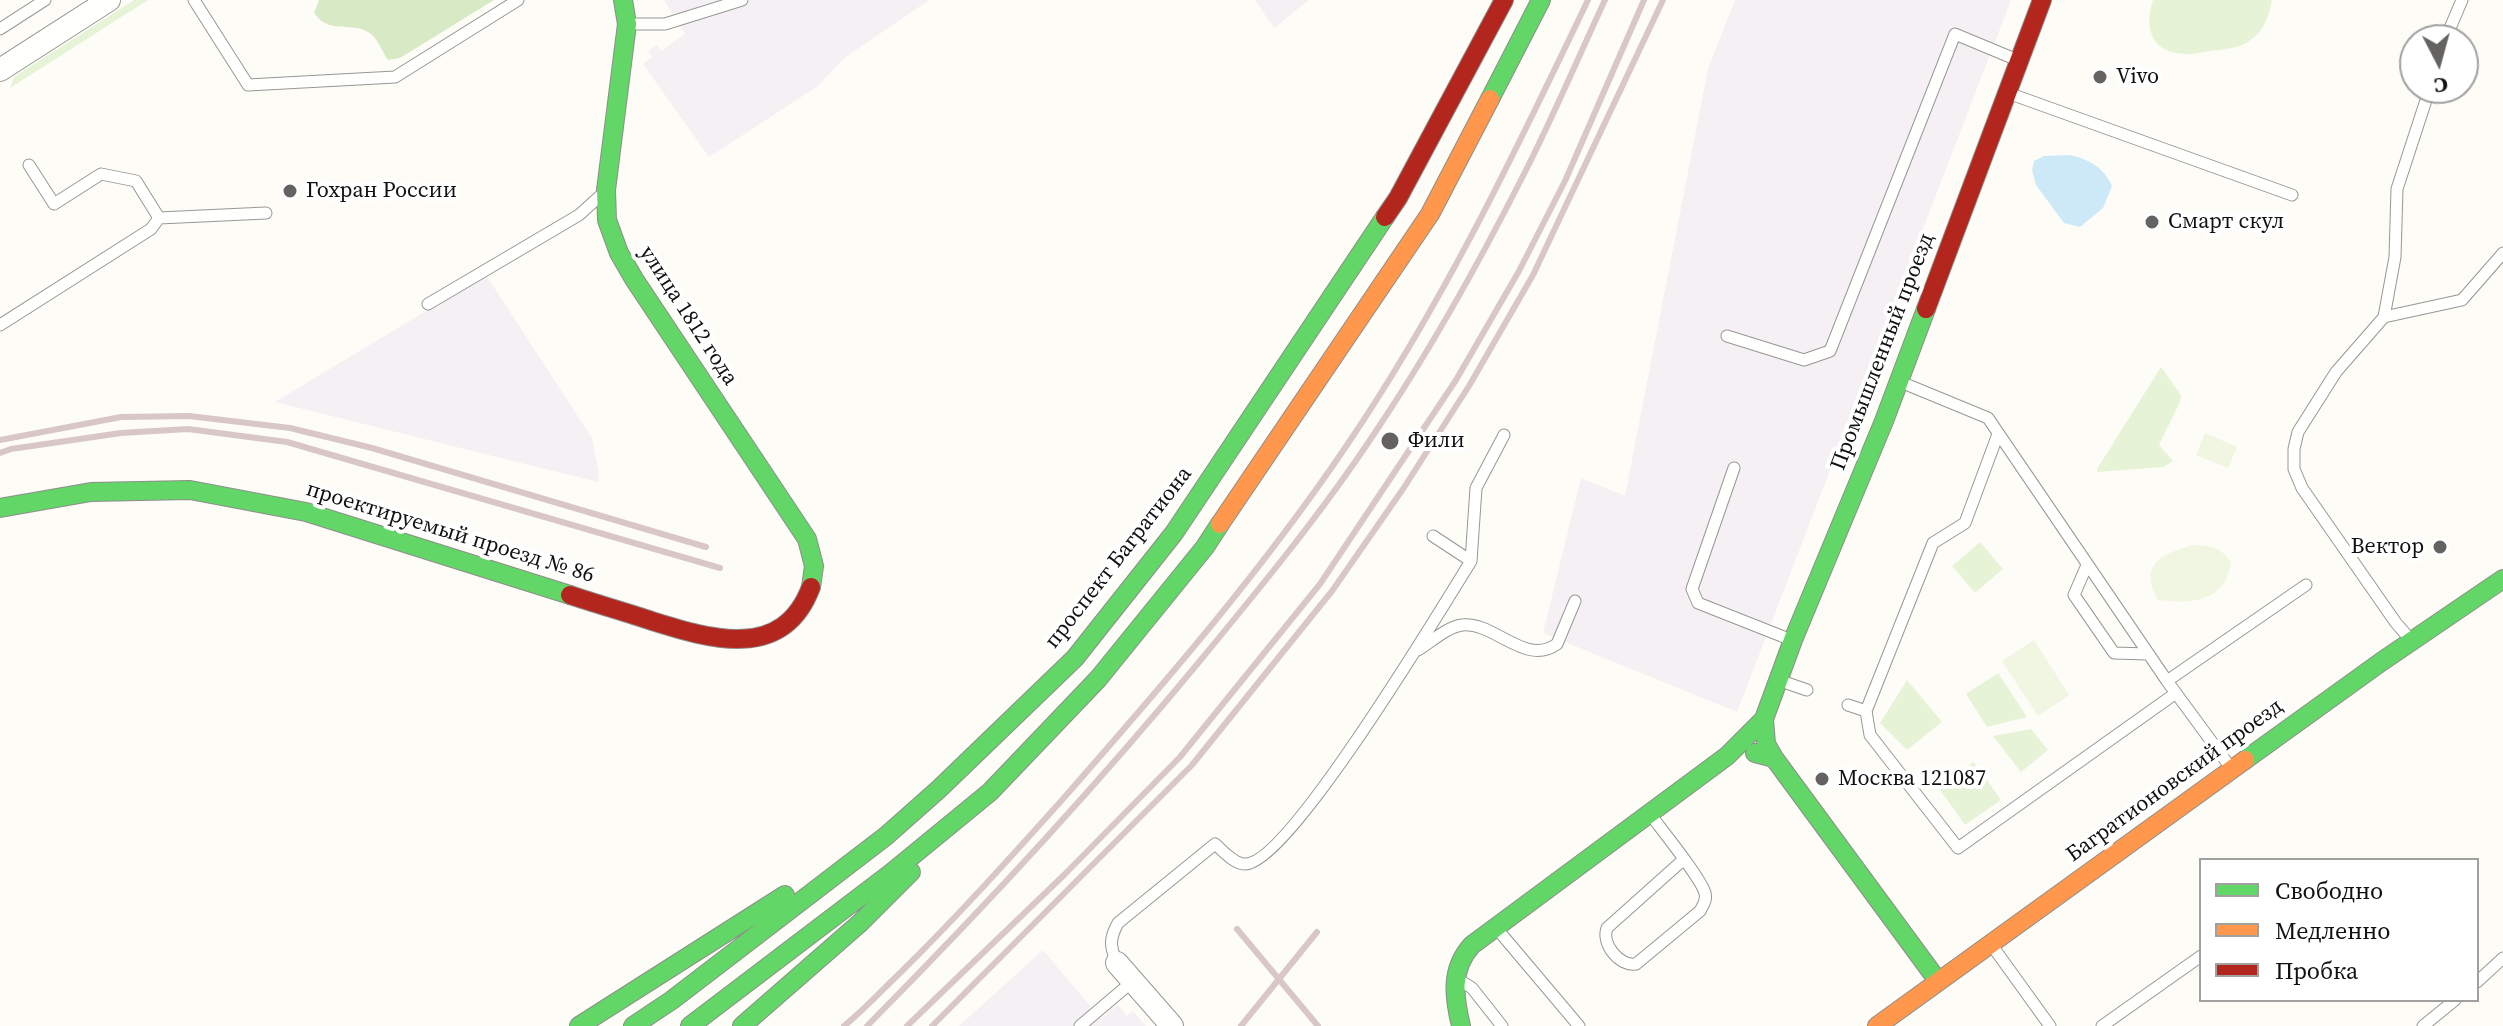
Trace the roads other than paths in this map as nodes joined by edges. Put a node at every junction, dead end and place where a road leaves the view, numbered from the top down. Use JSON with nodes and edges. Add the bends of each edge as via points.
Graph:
{"nodes":[{"id":1,"x":45,"y":0,"type":"edge"},
{"id":2,"x":194,"y":0,"type":"edge"},
{"id":3,"x":518,"y":0,"type":"edge"},
{"id":4,"x":623,"y":0,"type":"edge"},
{"id":5,"x":695,"y":0,"type":"edge"},
{"id":6,"x":742,"y":0,"type":"edge"},
{"id":7,"x":1504,"y":0,"type":"edge"},
{"id":8,"x":1541,"y":0,"type":"edge"},
{"id":9,"x":2042,"y":0,"type":"edge"},
{"id":10,"x":2462,"y":0,"type":"edge"},
{"id":11,"x":106,"y":1,"type":"edge"},
{"id":12,"x":704,"y":12,"type":"junction"},
{"id":13,"x":627,"y":24,"type":"junction"},
{"id":14,"x":2452,"y":24,"type":"edge"},
{"id":15,"x":0,"y":29,"type":"edge"},
{"id":16,"x":2020,"y":60,"type":"junction"},
{"id":17,"x":0,"y":70,"type":"edge"},
{"id":18,"x":2007,"y":93,"type":"junction"},
{"id":19,"x":2425,"y":104,"type":"edge"},
{"id":20,"x":29,"y":165,"type":"dead end"},
{"id":21,"x":606,"y":190,"type":"junction"},
{"id":22,"x":2292,"y":195,"type":"dead end"},
{"id":23,"x":266,"y":213,"type":"dead end"},
{"id":24,"x":159,"y":218,"type":"junction"},
{"id":25,"x":2503,"y":253,"type":"edge"},
{"id":26,"x":428,"y":304,"type":"dead end"},
{"id":27,"x":2384,"y":317,"type":"junction"},
{"id":28,"x":0,"y":325,"type":"edge"},
{"id":29,"x":1727,"y":336,"type":"dead end"},
{"id":30,"x":1898,"y":381,"type":"junction"},
{"id":31,"x":1998,"y":434,"type":"junction"},
{"id":32,"x":1504,"y":435,"type":"dead end"},
{"id":33,"x":1734,"y":468,"type":"dead end"},
{"id":34,"x":0,"y":508,"type":"edge"},
{"id":35,"x":1433,"y":536,"type":"dead end"},
{"id":36,"x":807,"y":539,"type":"joint"},
{"id":37,"x":1471,"y":561,"type":"junction"},
{"id":38,"x":2087,"y":565,"type":"junction"},
{"id":39,"x":2503,"y":579,"type":"edge"},
{"id":40,"x":2306,"y":585,"type":"dead end"},
{"id":41,"x":1575,"y":601,"type":"dead end"},
{"id":42,"x":1793,"y":640,"type":"junction"},
{"id":43,"x":2412,"y":641,"type":"junction"},
{"id":44,"x":1413,"y":653,"type":"junction"},
{"id":45,"x":2148,"y":654,"type":"junction"},
{"id":46,"x":1779,"y":680,"type":"junction"},
{"id":47,"x":2167,"y":681,"type":"junction"},
{"id":48,"x":1807,"y":690,"type":"dead end"},
{"id":49,"x":2176,"y":693,"type":"junction"},
{"id":50,"x":1848,"y":705,"type":"dead end"},
{"id":51,"x":1866,"y":711,"type":"junction"},
{"id":52,"x":1764,"y":719,"type":"junction"},
{"id":53,"x":1727,"y":756,"type":"junction"},
{"id":54,"x":1774,"y":758,"type":"junction"},
{"id":55,"x":2232,"y":770,"type":"junction"},
{"id":56,"x":939,"y":789,"type":"junction"},
{"id":57,"x":990,"y":792,"type":"junction"},
{"id":58,"x":1650,"y":813,"type":"junction"},
{"id":59,"x":1683,"y":860,"type":"junction"},
{"id":60,"x":1495,"y":927,"type":"junction"},
{"id":61,"x":1990,"y":943,"type":"junction"},
{"id":62,"x":2199,"y":957,"type":"edge"},
{"id":63,"x":2503,"y":958,"type":"edge"},
{"id":64,"x":1117,"y":963,"type":"joint"},
{"id":65,"x":1455,"y":977,"type":"junction"},
{"id":66,"x":2479,"y":980,"type":"edge"},
{"id":67,"x":1133,"y":981,"type":"junction"},
{"id":68,"x":1938,"y":981,"type":"junction"},
{"id":69,"x":2453,"y":1002,"type":"edge"},
{"id":70,"x":579,"y":1026,"type":"edge"},
{"id":71,"x":633,"y":1026,"type":"edge"},
{"id":72,"x":690,"y":1026,"type":"edge"},
{"id":73,"x":742,"y":1026,"type":"edge"},
{"id":74,"x":1080,"y":1026,"type":"edge"},
{"id":75,"x":1172,"y":1026,"type":"edge"},
{"id":76,"x":1461,"y":1026,"type":"edge"},
{"id":77,"x":1502,"y":1026,"type":"edge"},
{"id":78,"x":1579,"y":1026,"type":"edge"},
{"id":79,"x":1877,"y":1026,"type":"edge"},
{"id":80,"x":2050,"y":1026,"type":"edge"},
{"id":81,"x":2102,"y":1026,"type":"edge"},
{"id":82,"x":2423,"y":1026,"type":"edge"}],
"edges":[{"from":1,"to":15,"type":"lane"},
{"from":2,"to":3,"type":"lane","via":[[248,85],[395,77]]},
{"from":4,"to":13,"type":"street","name":"улица 1812 года"},
{"from":5,"to":12,"type":"lane"},
{"from":6,"to":12,"type":"lane"},
{"from":7,"to":56,"type":"street","name":"проспект Багратиона","via":[[1398,198],[1174,533],[1075,658]]},
{"from":8,"to":57,"type":"street","via":[[1430,214],[1205,547],[1098,679]]},
{"from":9,"to":16,"type":"street","name":"Промышленный проезд"},
{"from":10,"to":14,"type":"lane"},
{"from":11,"to":17,"type":"street"},
{"from":12,"to":13,"type":"lane","via":[[665,24]]},
{"from":13,"to":21,"type":"street","name":"улица 1812 года"},
{"from":16,"to":18,"type":"street","name":"Промышленный проезд"},
{"from":16,"to":29,"type":"lane","via":[[1955,34],[1830,351],[1804,360]]},
{"from":18,"to":22,"type":"lane"},
{"from":18,"to":30,"type":"street","name":"Промышленный проезд"},
{"from":19,"to":27,"type":"lane","via":[[2397,189],[2395,257]]},
{"from":20,"to":24,"type":"lane","via":[[54,204],[101,174],[136,181]]},
{"from":21,"to":26,"type":"lane","via":[[579,215]]},
{"from":21,"to":36,"type":"street","name":"улица 1812 года","via":[[607,220],[619,253]]},
{"from":23,"to":24,"type":"lane"},
{"from":24,"to":28,"type":"lane","via":[[151,229]]},
{"from":25,"to":27,"type":"lane","via":[[2462,300]]},
{"from":27,"to":43,"type":"lane","via":[[2336,372],[2298,432],[2294,469],[2314,507]]},
{"from":30,"to":31,"type":"lane","via":[[1988,418]]},
{"from":30,"to":42,"type":"street","name":"Промышленный проезд"},
{"from":31,"to":38,"type":"lane"},
{"from":31,"to":51,"type":"lane","via":[[1965,523],[1933,543]]},
{"from":32,"to":37,"type":"lane","via":[[1476,488]]},
{"from":33,"to":42,"type":"lane","via":[[1693,596],[1698,603]]},
{"from":34,"to":36,"type":"street","name":"проектируемый проезд № 86","via":[[91,492],[190,490],[306,512],[703,637],[738,641],[771,634],[791,622],[806,599],[814,570]]},
{"from":35,"to":37,"type":"lane"},
{"from":37,"to":44,"type":"lane"},
{"from":38,"to":45,"type":"lane"},
{"from":38,"to":45,"type":"lane","via":[[2074,595],[2114,653]]},
{"from":39,"to":43,"type":"street","name":"Багратионовский проезд"},
{"from":40,"to":47,"type":"lane"},
{"from":41,"to":44,"type":"lane","via":[[1557,644],[1541,652],[1460,625]]},
{"from":42,"to":46,"type":"street","name":"Промышленный проезд"},
{"from":43,"to":55,"type":"street","name":"Багратионовский проезд"},
{"from":44,"to":64,"type":"lane","via":[[1351,752],[1284,834],[1259,859],[1246,864],[1215,844],[1193,860],[1118,923],[1110,947]]},
{"from":45,"to":47,"type":"lane"},
{"from":46,"to":48,"type":"lane"},
{"from":46,"to":52,"type":"street","name":"Промышленный проезд"},
{"from":47,"to":49,"type":"lane"},
{"from":49,"to":51,"type":"lane","via":[[1958,848],[1870,735]]},
{"from":49,"to":55,"type":"lane"},
{"from":50,"to":51,"type":"lane"},
{"from":52,"to":53,"type":"street","name":"Промышленный проезд"},
{"from":52,"to":54,"type":"street","via":[[1766,744]]},
{"from":53,"to":54,"type":"street","via":[[1747,752]]},
{"from":53,"to":58,"type":"street","name":"Промышленный проезд"},
{"from":54,"to":68,"type":"street"},
{"from":55,"to":61,"type":"street","name":"Багратионовский проезд"},
{"from":56,"to":70,"type":"street","via":[[747,921]]},
{"from":56,"to":71,"type":"street","name":"проспект Багратиона","via":[[873,846]]},
{"from":57,"to":72,"type":"street"},
{"from":57,"to":73,"type":"street","via":[[860,923]]},
{"from":58,"to":59,"type":"lane"},
{"from":58,"to":60,"type":"street","name":"Промышленный проезд"},
{"from":59,"to":59,"type":"lane","via":[[1706,896],[1700,911],[1636,964],[1622,962],[1605,942],[1604,932]]},
{"from":60,"to":65,"type":"street","name":"Промышленный проезд","via":[[1466,952]]},
{"from":60,"to":78,"type":"lane"},
{"from":61,"to":68,"type":"street","name":"Багратионовский проезд"},
{"from":61,"to":80,"type":"lane"},
{"from":62,"to":81,"type":"lane"},
{"from":63,"to":66,"type":"lane"},
{"from":64,"to":67,"type":"street"},
{"from":65,"to":76,"type":"street"},
{"from":65,"to":77,"type":"lane","via":[[1472,988]]},
{"from":67,"to":74,"type":"lane"},
{"from":67,"to":75,"type":"street"},
{"from":68,"to":79,"type":"street","name":"Багратионовский проезд"},
{"from":69,"to":82,"type":"lane"}]}
